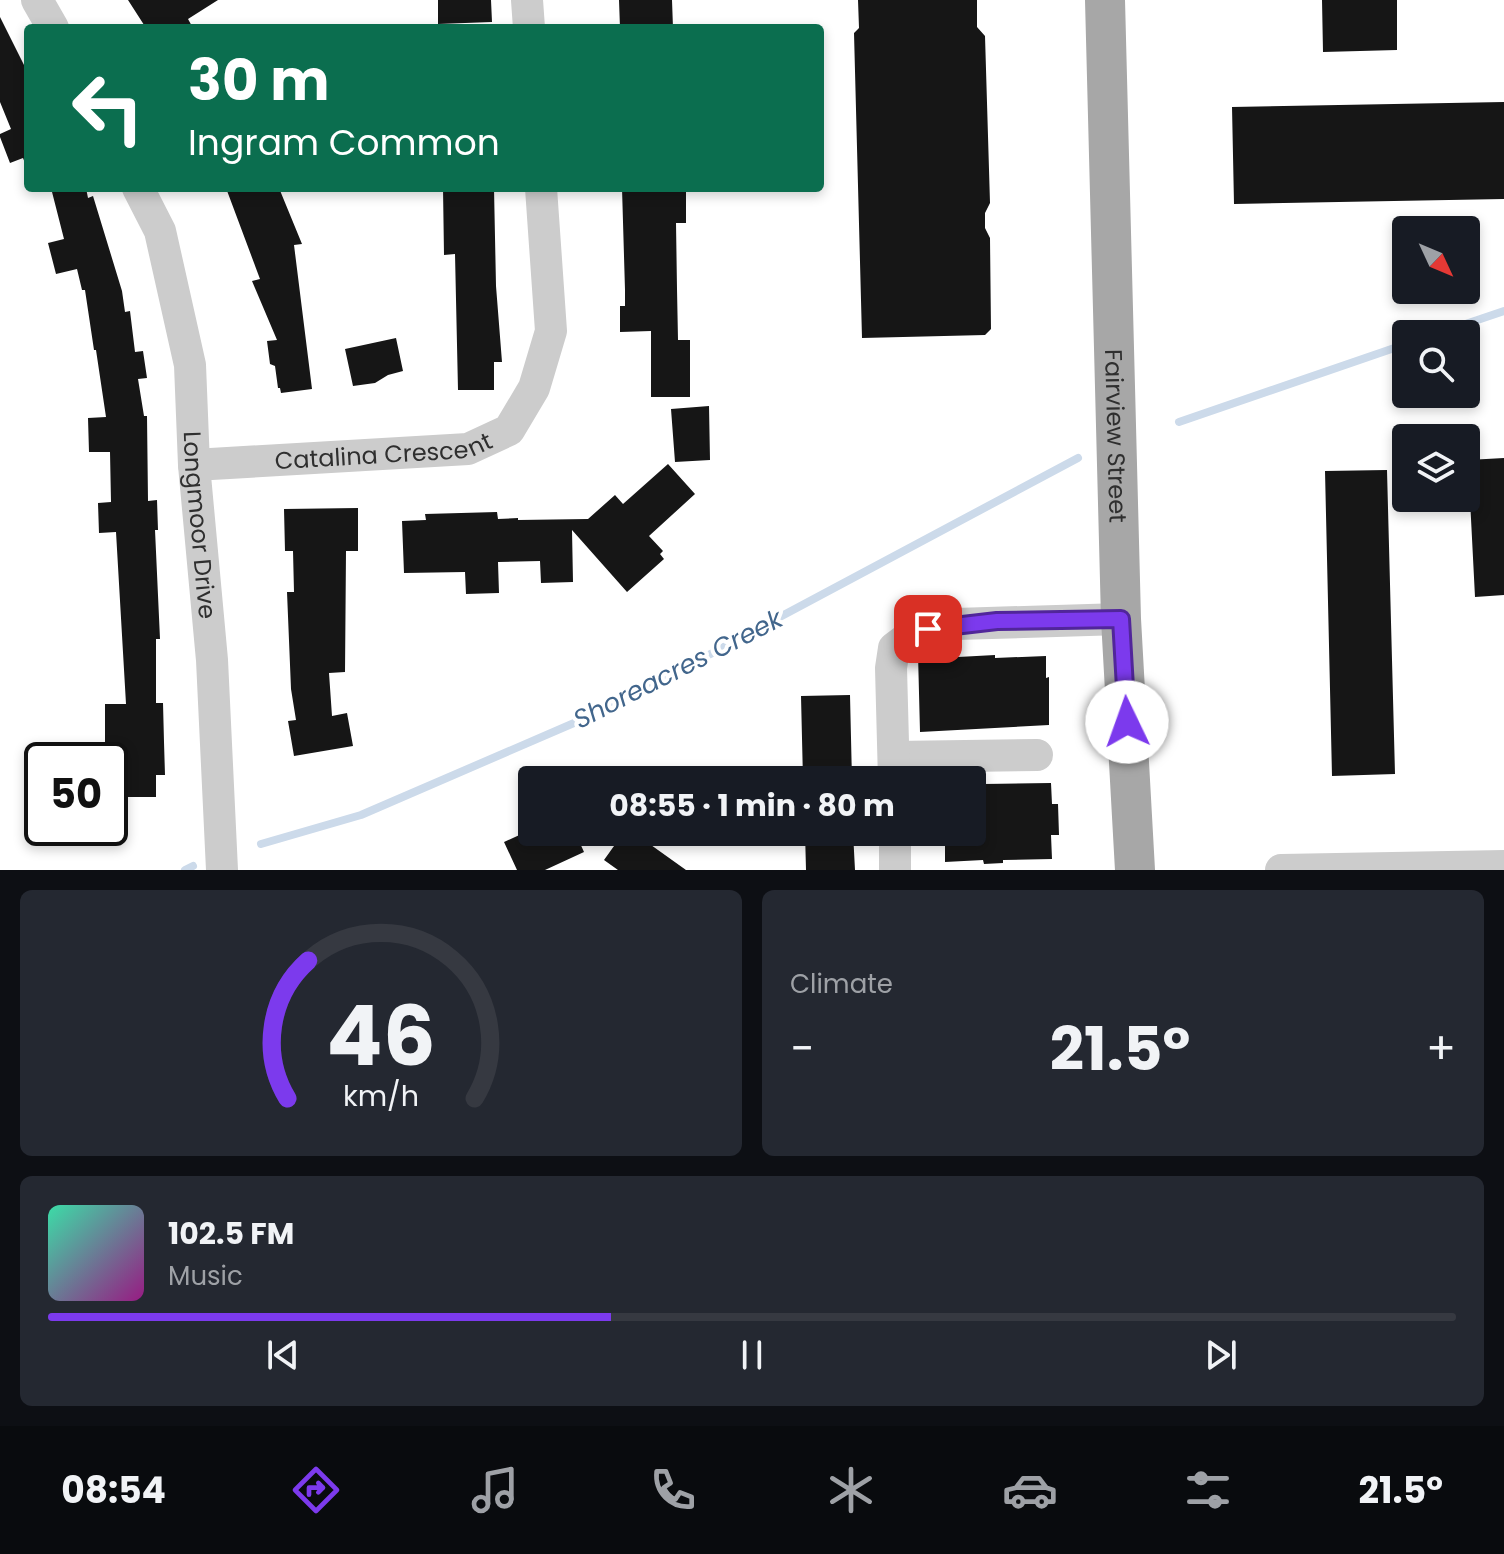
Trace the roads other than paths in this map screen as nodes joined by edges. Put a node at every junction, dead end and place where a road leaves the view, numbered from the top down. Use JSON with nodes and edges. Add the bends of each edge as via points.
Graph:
{"nodes":[{"id":1,"x":37,"y":0,"type":"edge"},
{"id":2,"x":527,"y":0,"type":"edge"},
{"id":3,"x":1105,"y":0,"type":"edge"},
{"id":4,"x":51,"y":24,"type":"edge"},
{"id":5,"x":529,"y":24,"type":"edge"},
{"id":6,"x":140,"y":192,"type":"edge"},
{"id":7,"x":541,"y":192,"type":"edge"},
{"id":8,"x":194,"y":465,"type":"junction"},
{"id":9,"x":1121,"y":619,"type":"junction"},
{"id":10,"x":1037,"y":755,"type":"dead end"},
{"id":11,"x":894,"y":766,"type":"edge"},
{"id":12,"x":925,"y":766,"type":"edge"},
{"id":13,"x":895,"y":846,"type":"edge"},
{"id":14,"x":1504,"y":866,"type":"edge"},
{"id":15,"x":222,"y":870,"type":"edge"},
{"id":16,"x":895,"y":870,"type":"edge"},
{"id":17,"x":1135,"y":870,"type":"edge"},
{"id":18,"x":1281,"y":870,"type":"edge"}],
"edges":[{"from":1,"to":4,"type":"street"},
{"from":2,"to":5,"type":"street"},
{"from":3,"to":9,"type":"main road","name":"Fairview Street"},
{"from":6,"to":8,"type":"street","name":"Longmoor Drive","via":[[160,231],[190,365]]},
{"from":7,"to":8,"type":"street","name":"Catalina Crescent","via":[[551,331],[534,388],[509,430],[468,449]]},
{"from":8,"to":15,"type":"street","name":"Longmoor Drive","via":[[212,660]]},
{"from":9,"to":11,"type":"street","via":[[997,621],[914,633],[894,648]]},
{"from":9,"to":17,"type":"main road","name":"Fairview Street"},
{"from":10,"to":12,"type":"street"},
{"from":13,"to":16,"type":"street"},
{"from":14,"to":18,"type":"street"}]}
